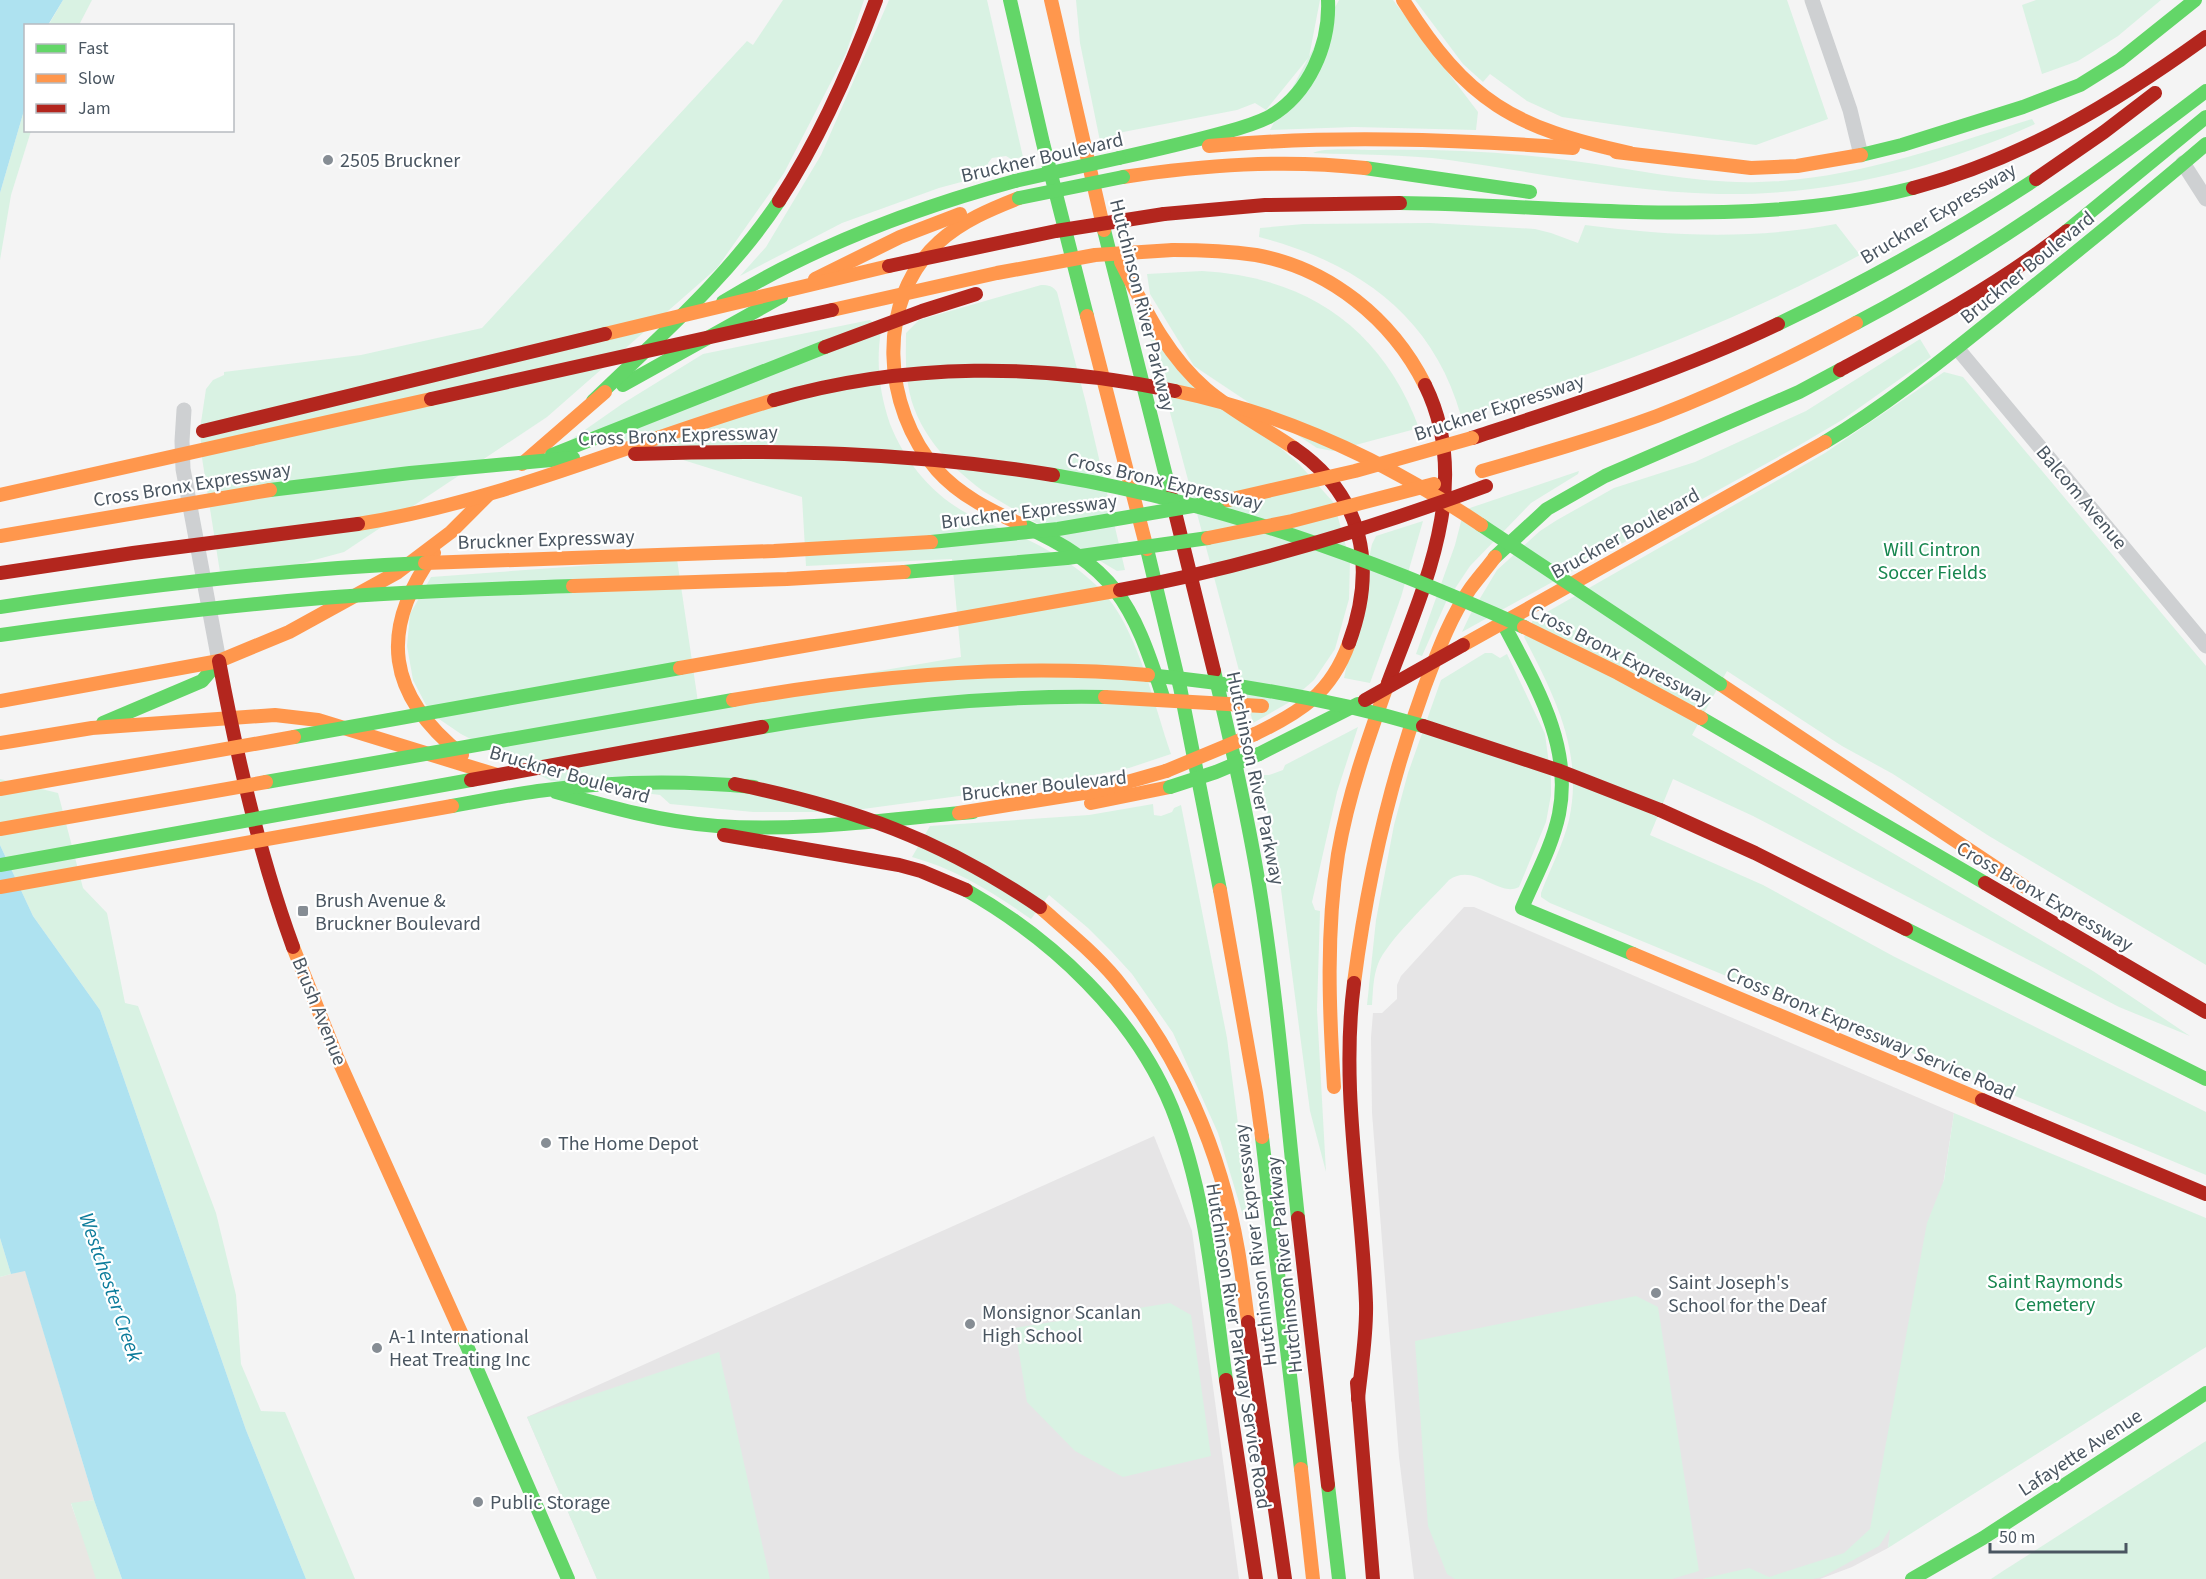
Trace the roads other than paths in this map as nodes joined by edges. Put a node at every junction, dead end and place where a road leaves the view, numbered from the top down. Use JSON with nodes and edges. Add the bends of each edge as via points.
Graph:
{"nodes":[{"id":1,"x":876,"y":0,"type":"edge"},
{"id":2,"x":1010,"y":0,"type":"edge"},
{"id":3,"x":1051,"y":0,"type":"edge"},
{"id":4,"x":1329,"y":0,"type":"edge"},
{"id":5,"x":1403,"y":0,"type":"edge"},
{"id":6,"x":1812,"y":0,"type":"edge"},
{"id":7,"x":2195,"y":0,"type":"edge"},
{"id":8,"x":1067,"y":5,"type":"dead end"},
{"id":9,"x":2206,"y":37,"type":"edge"},
{"id":10,"x":2206,"y":50,"type":"edge"},
{"id":11,"x":2179,"y":72,"type":"dead end"},
{"id":12,"x":1068,"y":74,"type":"junction"},
{"id":13,"x":2163,"y":87,"type":"dead end"},
{"id":14,"x":2206,"y":91,"type":"edge"},
{"id":15,"x":2206,"y":117,"type":"edge"},
{"id":16,"x":2206,"y":144,"type":"edge"},
{"id":17,"x":1630,"y":153,"type":"junction"},
{"id":18,"x":1861,"y":156,"type":"junction"},
{"id":19,"x":1119,"y":158,"type":"junction"},
{"id":20,"x":2183,"y":163,"type":"junction"},
{"id":21,"x":1019,"y":198,"type":"junction"},
{"id":22,"x":2206,"y":199,"type":"edge"},
{"id":23,"x":1679,"y":212,"type":"junction"},
{"id":24,"x":1103,"y":230,"type":"junction"},
{"id":25,"x":1173,"y":250,"type":"junction"},
{"id":26,"x":1006,"y":285,"type":"dead end"},
{"id":27,"x":989,"y":290,"type":"dead end"},
{"id":28,"x":1958,"y":348,"type":"junction"},
{"id":29,"x":593,"y":402,"type":"junction"},
{"id":30,"x":184,"y":410,"type":"dead end"},
{"id":31,"x":1659,"y":415,"type":"junction"},
{"id":32,"x":172,"y":439,"type":"dead end"},
{"id":33,"x":57,"y":468,"type":"dead end"},
{"id":34,"x":0,"y":482,"type":"edge"},
{"id":35,"x":0,"y":495,"type":"edge"},
{"id":36,"x":299,"y":532,"type":"junction"},
{"id":37,"x":451,"y":532,"type":"junction"},
{"id":38,"x":0,"y":536,"type":"edge"},
{"id":39,"x":0,"y":573,"type":"edge"},
{"id":40,"x":0,"y":607,"type":"edge"},
{"id":41,"x":1503,"y":623,"type":"junction"},
{"id":42,"x":0,"y":635,"type":"edge"},
{"id":43,"x":2206,"y":646,"type":"edge"},
{"id":44,"x":219,"y":661,"type":"junction"},
{"id":45,"x":0,"y":701,"type":"edge"},
{"id":46,"x":1169,"y":717,"type":"dead end"},
{"id":47,"x":229,"y":718,"type":"junction"},
{"id":48,"x":92,"y":728,"type":"junction"},
{"id":49,"x":1177,"y":739,"type":"dead end"},
{"id":50,"x":0,"y":743,"type":"edge"},
{"id":51,"x":1536,"y":763,"type":"junction"},
{"id":52,"x":506,"y":777,"type":"junction"},
{"id":53,"x":435,"y":787,"type":"junction"},
{"id":54,"x":754,"y":787,"type":"junction"},
{"id":55,"x":0,"y":789,"type":"edge"},
{"id":56,"x":959,"y":813,"type":"junction"},
{"id":57,"x":646,"y":817,"type":"junction"},
{"id":58,"x":0,"y":829,"type":"edge"},
{"id":59,"x":1209,"y":838,"type":"junction"},
{"id":60,"x":0,"y":865,"type":"edge"},
{"id":61,"x":0,"y":887,"type":"edge"},
{"id":62,"x":2037,"y":896,"type":"dead end"},
{"id":63,"x":2057,"y":909,"type":"dead end"},
{"id":64,"x":2206,"y":1010,"type":"edge"},
{"id":65,"x":2206,"y":1079,"type":"edge"},
{"id":66,"x":1335,"y":1105,"type":"dead end"},
{"id":67,"x":2206,"y":1194,"type":"edge"},
{"id":68,"x":1352,"y":1317,"type":"dead end"},
{"id":69,"x":2206,"y":1393,"type":"edge"},
{"id":70,"x":1358,"y":1399,"type":"junction"},
{"id":71,"x":568,"y":1579,"type":"edge"},
{"id":72,"x":1256,"y":1579,"type":"edge"},
{"id":73,"x":1285,"y":1579,"type":"edge"},
{"id":74,"x":1313,"y":1579,"type":"edge"},
{"id":75,"x":1339,"y":1579,"type":"edge"},
{"id":76,"x":1373,"y":1579,"type":"edge"},
{"id":77,"x":1912,"y":1579,"type":"edge"}],
"edges":[{"from":1,"to":29,"type":"main road","via":[[825,120],[751,240],[726,270]]},
{"from":2,"to":59,"type":"main road","via":[[1164,616]]},
{"from":3,"to":12,"type":"main road","name":"Hutchinson River Parkway"},
{"from":4,"to":19,"type":"main road","via":[[1328,27],[1319,58],[1285,105],[1241,128]]},
{"from":5,"to":17,"type":"main road","via":[[1442,56],[1492,104],[1538,128]]},
{"from":6,"to":18,"type":"street","via":[[1852,116]]},
{"from":7,"to":18,"type":"main road","name":"Bruckner Boulevard","via":[[2122,59],[2068,91]]},
{"from":8,"to":12,"type":"main road"},
{"from":9,"to":23,"type":"main road","via":[[2077,122],[1976,169],[1880,196],[1813,208],[1747,213]]},
{"from":10,"to":11,"type":"main road"},
{"from":12,"to":24,"type":"main road","name":"Hutchinson River Parkway"},
{"from":13,"to":40,"type":"main road","name":"Bruckner Expressway","bridge":true,"via":[[2026,184],[1940,237],[1832,297],[1730,345],[1669,372],[1472,438],[1262,494],[1131,518],[1010,534],[834,547],[372,566],[169,584]]},
{"from":14,"to":31,"type":"main road","via":[[2067,193],[1927,284],[1821,341]]},
{"from":15,"to":70,"type":"main road","via":[[2046,246],[1917,330],[1799,392],[1605,476],[1561,500],[1516,535],[1469,590],[1440,644],[1406,737],[1384,814],[1362,918],[1350,1051],[1354,1166],[1366,1305]]},
{"from":16,"to":20,"type":"main road","name":"Bruckner Boulevard"},
{"from":17,"to":18,"type":"main road","name":"Bruckner Boulevard","via":[[1756,168]]},
{"from":17,"to":19,"type":"main road","name":"Bruckner Boulevard","via":[[1366,137],[1258,141]]},
{"from":19,"to":29,"type":"main road","name":"Bruckner Boulevard","bridge":true,"via":[[1015,181],[901,216],[834,242],[704,314]]},
{"from":20,"to":22,"type":"street"},
{"from":20,"to":28,"type":"main road","name":"Bruckner Boulevard"},
{"from":21,"to":23,"type":"main road","bridge":true,"via":[[1123,177],[1229,165],[1316,164],[1432,176]]},
{"from":21,"to":29,"type":"main road","via":[[947,219],[878,248],[771,302]]},
{"from":21,"to":46,"type":"main road","via":[[949,233],[910,275],[898,311],[893,348],[898,402],[920,448],[954,485],[981,504],[1064,544],[1106,577],[1134,619]]},
{"from":23,"to":32,"type":"main road","bridge":true,"via":[[1343,202],[1164,214],[1053,232],[836,279]]},
{"from":24,"to":56,"type":"main road","bridge":true,"via":[[1163,339],[1189,373],[1226,404],[1315,464],[1338,489],[1360,547],[1363,585],[1358,619],[1327,684],[1310,703],[1255,734],[1166,771],[1096,791]]},
{"from":24,"to":75,"type":"main road","name":"Hutchinson River Parkway","via":[[1202,619],[1258,882]]},
{"from":25,"to":26,"type":"main road","bridge":true,"via":[[1091,264]]},
{"from":25,"to":35,"type":"main road","bridge":true,"via":[[1095,255],[997,273]]},
{"from":25,"to":66,"type":"main road","via":[[1256,254],[1299,268],[1343,291],[1382,323],[1412,360],[1432,401],[1443,443],[1446,484],[1437,544],[1363,756],[1339,854],[1331,906],[1328,977]]},
{"from":27,"to":36,"type":"main road","bridge":true,"via":[[877,326],[617,431],[459,489],[392,511]]},
{"from":28,"to":41,"type":"main road","name":"Bruckner Boulevard","via":[[1882,406],[1824,443]]},
{"from":28,"to":43,"type":"street","name":"Balcom Avenue"},
{"from":29,"to":37,"type":"main road","name":"Bruckner Boulevard"},
{"from":30,"to":44,"type":"street","name":"Brush Avenue","via":[[183,469]]},
{"from":31,"to":42,"type":"main road","bridge":true,"via":[[1472,474],[1314,516],[1168,544],[1034,561],[867,575],[344,596],[134,616]]},
{"from":31,"to":55,"type":"main road","bridge":true,"via":[[1408,514],[1324,540],[1140,586]]},
{"from":33,"to":34,"type":"main road"},
{"from":36,"to":39,"type":"main road","bridge":true},
{"from":36,"to":62,"type":"main road","bridge":true,"via":[[401,517],[483,497],[730,413],[845,383],[964,370],[1030,371],[1099,376],[1184,392],[1250,409],[1315,433],[1378,462],[1452,504]]},
{"from":37,"to":44,"type":"main road","name":"Bruckner Boulevard","via":[[398,572],[314,620]]},
{"from":37,"to":52,"type":"main road","via":[[423,569],[400,616],[401,670],[410,699],[433,730],[460,754]]},
{"from":38,"to":64,"type":"main road","name":"Cross Bronx Expressway","bridge":true,"via":[[298,486],[619,454],[724,451],[931,458],[1127,489],[1311,540],[1444,590],[1595,661],[1701,718]]},
{"from":41,"to":56,"type":"main road","name":"Bruckner Boulevard","bridge":true,"via":[[1365,700],[1216,772],[1170,787],[1088,804]]},
{"from":41,"to":67,"type":"main road","name":"Cross Bronx Expressway Service Road","via":[[1551,718],[1562,766],[1557,823],[1522,908]]},
{"from":44,"to":45,"type":"main road","name":"Bruckner Boulevard"},
{"from":44,"to":47,"type":"main road","name":"Brush Avenue"},
{"from":44,"to":48,"type":"main road","via":[[201,681]]},
{"from":47,"to":48,"type":"main road","name":"Bruckner Boulevard"},
{"from":47,"to":52,"type":"main road","name":"Bruckner Boulevard","via":[[275,715],[318,720]]},
{"from":47,"to":71,"type":"main road","name":"Brush Avenue","via":[[242,776],[292,944]]},
{"from":48,"to":50,"type":"main road","name":"Bruckner Boulevard"},
{"from":49,"to":59,"type":"main road"},
{"from":51,"to":53,"type":"main road","bridge":true,"via":[[1406,731],[1267,707],[1129,698],[1029,697],[863,711]]},
{"from":51,"to":58,"type":"main road","bridge":true,"via":[[1376,715],[1247,687],[1080,672],[967,672],[877,678],[776,692]]},
{"from":51,"to":65,"type":"main road","bridge":true,"via":[[1660,810],[1755,853]]},
{"from":52,"to":57,"type":"main road","name":"Bruckner Boulevard"},
{"from":53,"to":54,"type":"main road","bridge":true,"via":[[550,776],[644,773]]},
{"from":53,"to":60,"type":"main road","bridge":true},
{"from":54,"to":61,"type":"main road","bridge":true,"via":[[655,782],[538,791]]},
{"from":54,"to":73,"type":"main road","bridge":true,"via":[[854,812],[921,837],[987,871],[1074,934],[1139,1006],[1174,1063],[1213,1152],[1231,1215]]},
{"from":56,"to":57,"type":"main road","name":"Bruckner Boulevard","via":[[765,826]]},
{"from":57,"to":72,"type":"main road","name":"Hutchinson River Parkway Service Road","via":[[747,840],[894,864],[953,883],[994,906],[1044,943],[1120,1022],[1146,1056],[1167,1096],[1197,1192]]},
{"from":59,"to":74,"type":"main road","name":"Hutchinson River Expressway","via":[[1265,1155]]},
{"from":63,"to":64,"type":"main road"},
{"from":68,"to":70,"type":"main road"},
{"from":69,"to":77,"type":"main road","name":"Lafayette Avenue","via":[[1983,1538]]},
{"from":70,"to":76,"type":"main road"}]}
